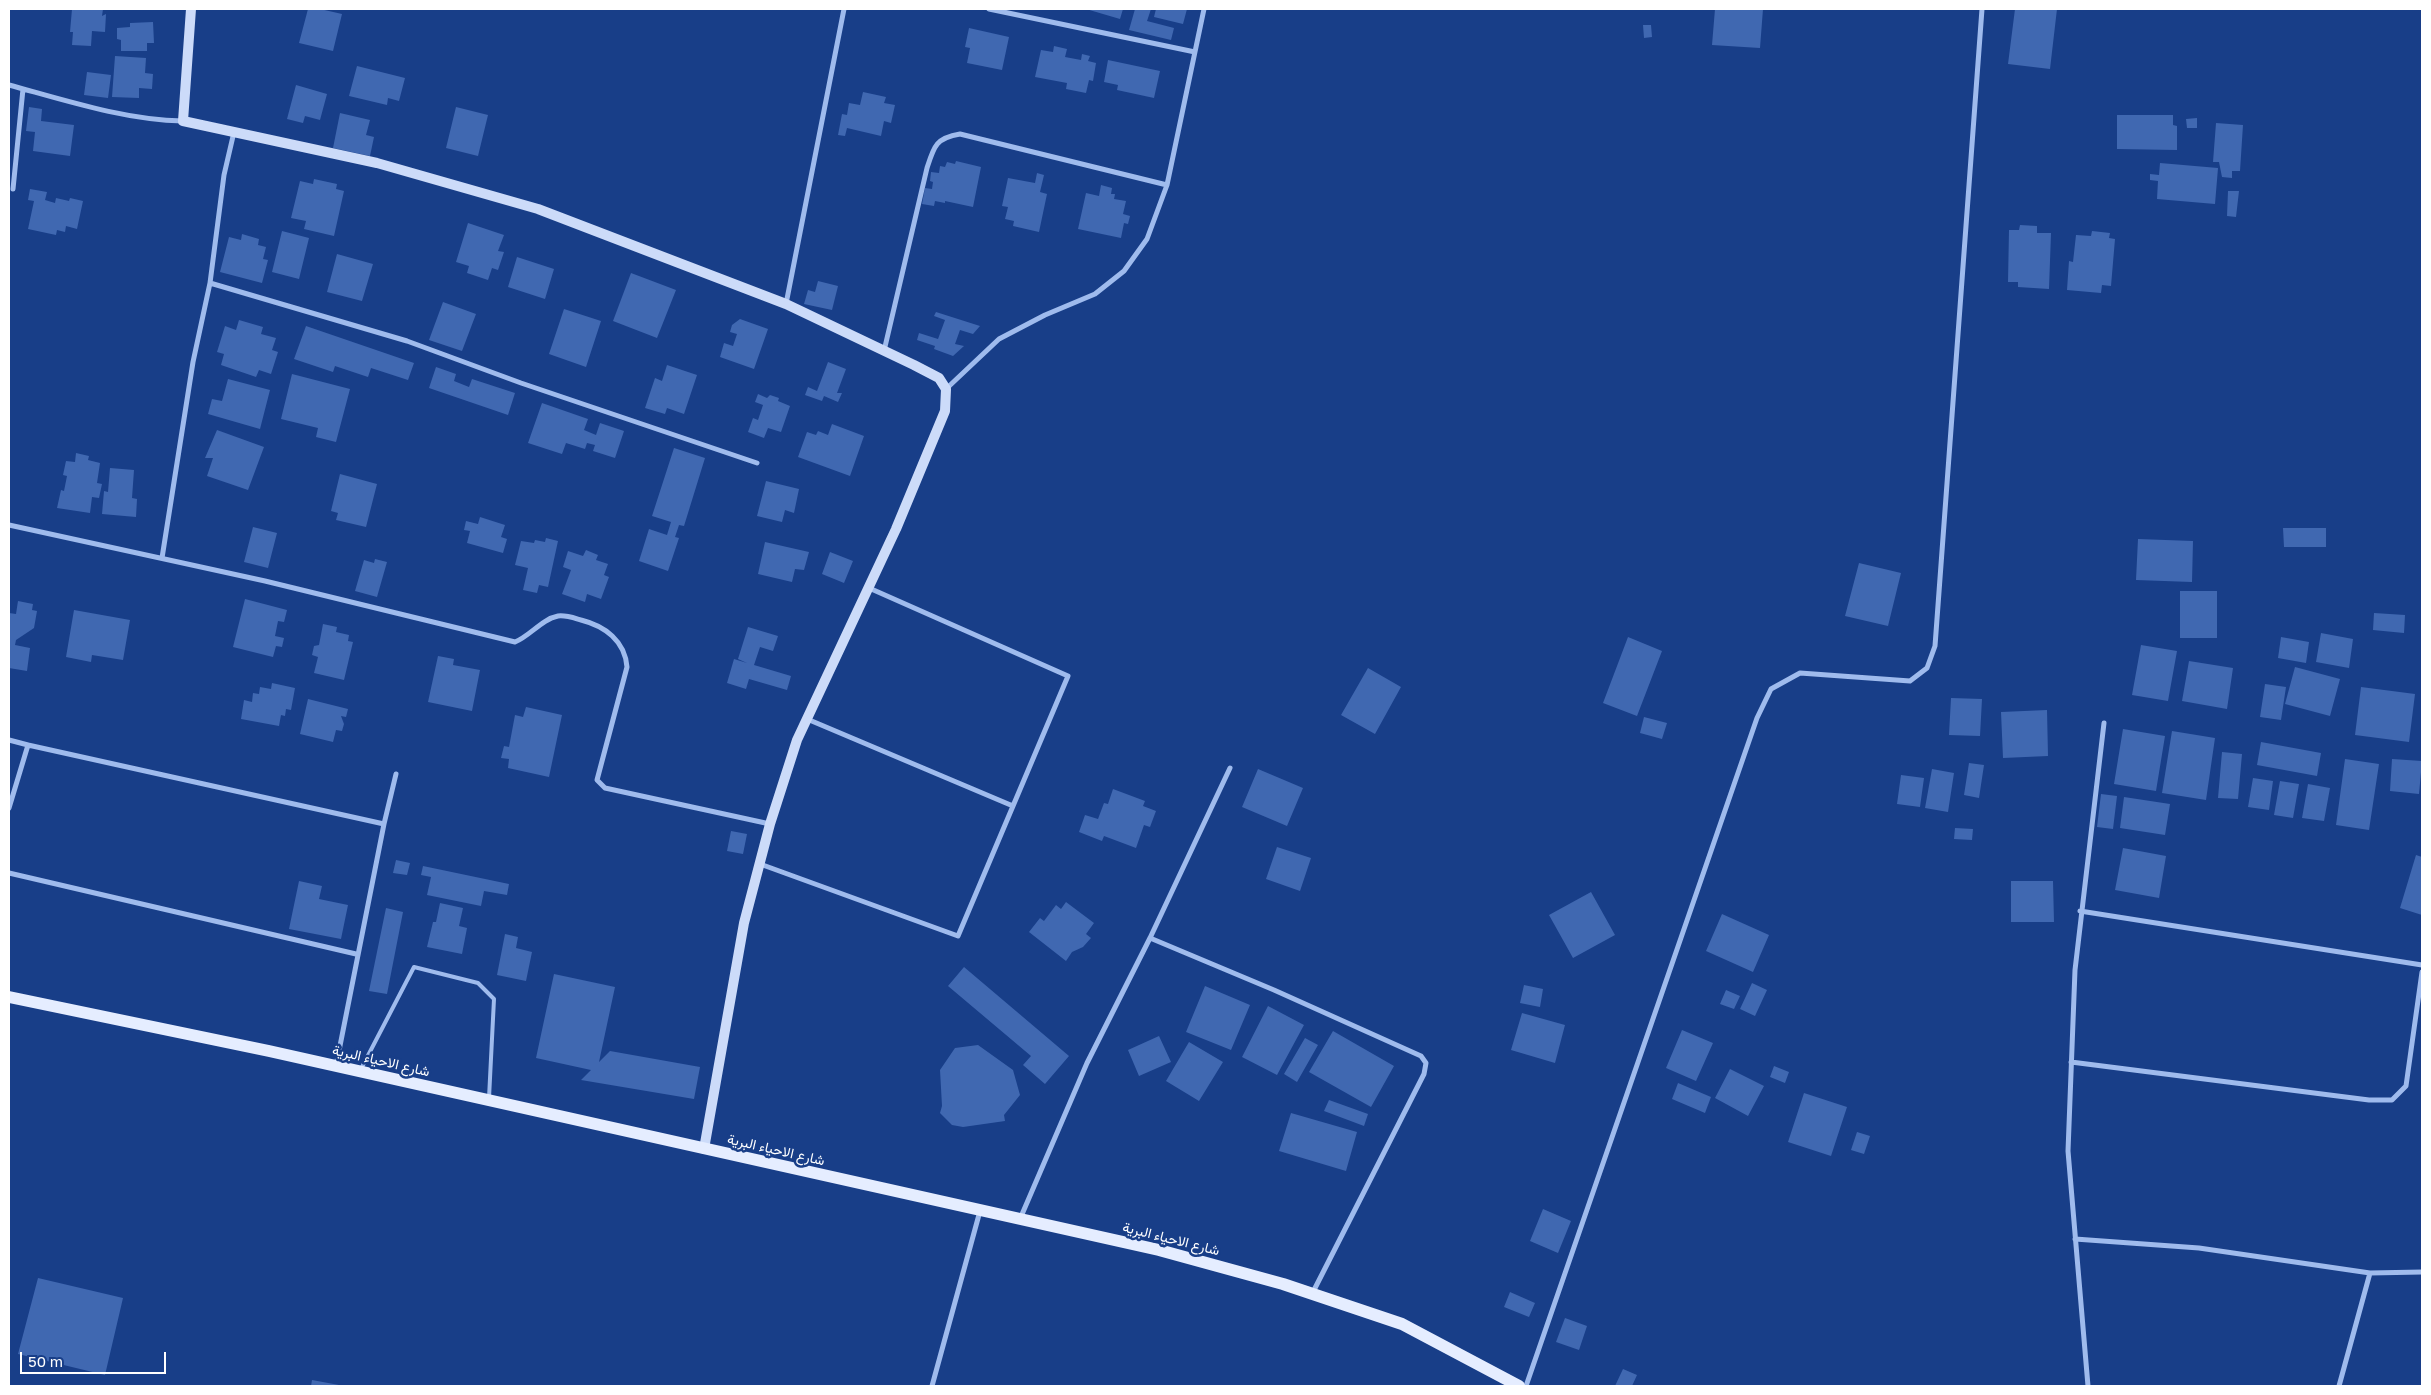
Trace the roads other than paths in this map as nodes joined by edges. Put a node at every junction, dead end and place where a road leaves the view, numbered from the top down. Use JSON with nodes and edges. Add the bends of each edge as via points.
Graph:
{"nodes":[{"id":1,"x":191,"y":9,"type":"edge"},
{"id":2,"x":844,"y":9,"type":"edge"},
{"id":3,"x":989,"y":9,"type":"edge"},
{"id":4,"x":1204,"y":9,"type":"edge"},
{"id":5,"x":1982,"y":9,"type":"edge"},
{"id":6,"x":1195,"y":52,"type":"junction"},
{"id":7,"x":9,"y":85,"type":"edge"},
{"id":8,"x":23,"y":89,"type":"junction"},
{"id":9,"x":183,"y":121,"type":"junction"},
{"id":10,"x":234,"y":132,"type":"junction"},
{"id":11,"x":1167,"y":185,"type":"junction"},
{"id":12,"x":13,"y":189,"type":"dead end"},
{"id":13,"x":210,"y":283,"type":"junction"},
{"id":14,"x":786,"y":304,"type":"junction"},
{"id":15,"x":884,"y":351,"type":"junction"},
{"id":16,"x":946,"y":389,"type":"junction"},
{"id":17,"x":757,"y":463,"type":"dead end"},
{"id":18,"x":9,"y":525,"type":"edge"},
{"id":19,"x":162,"y":558,"type":"junction"},
{"id":20,"x":868,"y":588,"type":"junction"},
{"id":21,"x":807,"y":719,"type":"junction"},
{"id":22,"x":2104,"y":723,"type":"dead end"},
{"id":23,"x":9,"y":740,"type":"edge"},
{"id":24,"x":28,"y":746,"type":"junction"},
{"id":25,"x":1230,"y":768,"type":"dead end"},
{"id":26,"x":396,"y":774,"type":"dead end"},
{"id":27,"x":1013,"y":806,"type":"junction"},
{"id":28,"x":9,"y":808,"type":"edge"},
{"id":29,"x":384,"y":824,"type":"junction"},
{"id":30,"x":770,"y":824,"type":"junction"},
{"id":31,"x":758,"y":864,"type":"junction"},
{"id":32,"x":9,"y":873,"type":"edge"},
{"id":33,"x":2080,"y":911,"type":"junction"},
{"id":34,"x":1150,"y":938,"type":"junction"},
{"id":35,"x":356,"y":954,"type":"junction"},
{"id":36,"x":2422,"y":965,"type":"edge"},
{"id":37,"x":2422,"y":972,"type":"edge"},
{"id":38,"x":9,"y":997,"type":"edge"},
{"id":39,"x":2071,"y":1062,"type":"junction"},
{"id":40,"x":336,"y":1066,"type":"junction"},
{"id":41,"x":360,"y":1072,"type":"junction"},
{"id":42,"x":489,"y":1100,"type":"junction"},
{"id":43,"x":704,"y":1149,"type":"junction"},
{"id":44,"x":980,"y":1211,"type":"junction"},
{"id":45,"x":1020,"y":1220,"type":"junction"},
{"id":46,"x":2075,"y":1239,"type":"junction"},
{"id":47,"x":2422,"y":1272,"type":"edge"},
{"id":48,"x":2370,"y":1273,"type":"junction"},
{"id":49,"x":1312,"y":1294,"type":"junction"},
{"id":50,"x":932,"y":1386,"type":"edge"},
{"id":51,"x":1519,"y":1386,"type":"edge"},
{"id":52,"x":1526,"y":1386,"type":"edge"},
{"id":53,"x":2088,"y":1386,"type":"edge"},
{"id":54,"x":2340,"y":1386,"type":"edge"}],
"edges":[{"from":1,"to":9,"type":"main road"},
{"from":2,"to":14,"type":"street"},
{"from":3,"to":6,"type":"street"},
{"from":4,"to":6,"type":"street"},
{"from":5,"to":52,"type":"street","via":[[1935,646],[1927,668],[1910,681],[1800,673],[1771,689],[1756,718]]},
{"from":6,"to":11,"type":"street"},
{"from":7,"to":8,"type":"street"},
{"from":8,"to":9,"type":"street","via":[[88,107]]},
{"from":8,"to":12,"type":"street"},
{"from":9,"to":10,"type":"main road"},
{"from":10,"to":13,"type":"street","via":[[224,175]]},
{"from":10,"to":14,"type":"main road","via":[[377,163],[520,204]]},
{"from":11,"to":15,"type":"street","via":[[960,134],[946,137],[934,147],[927,168]]},
{"from":11,"to":16,"type":"street","via":[[1147,239],[1124,271],[1096,294],[999,339]]},
{"from":13,"to":17,"type":"street","via":[[407,341]]},
{"from":13,"to":19,"type":"street","via":[[193,362]]},
{"from":14,"to":15,"type":"main road"},
{"from":15,"to":16,"type":"main road","via":[[939,378]]},
{"from":16,"to":20,"type":"main road","via":[[945,411]]},
{"from":18,"to":19,"type":"street"},
{"from":19,"to":30,"type":"street","via":[[514,642],[557,616],[596,623],[612,635],[626,657],[627,667],[598,783],[605,788]]},
{"from":20,"to":21,"type":"main road"},
{"from":20,"to":27,"type":"street","via":[[1068,676]]},
{"from":21,"to":27,"type":"street"},
{"from":21,"to":30,"type":"main road"},
{"from":22,"to":33,"type":"street"},
{"from":23,"to":24,"type":"street"},
{"from":24,"to":28,"type":"street"},
{"from":24,"to":29,"type":"street"},
{"from":25,"to":34,"type":"street"},
{"from":26,"to":29,"type":"street"},
{"from":27,"to":31,"type":"street","via":[[958,936]]},
{"from":29,"to":35,"type":"street"},
{"from":30,"to":31,"type":"main road"},
{"from":31,"to":43,"type":"main road","via":[[744,923]]},
{"from":32,"to":35,"type":"street"},
{"from":33,"to":36,"type":"street"},
{"from":33,"to":39,"type":"street"},
{"from":34,"to":45,"type":"street","via":[[1087,1063]]},
{"from":34,"to":49,"type":"street","via":[[1309,1005],[1421,1056],[1426,1063],[1419,1083]]},
{"from":35,"to":40,"type":"street"},
{"from":37,"to":39,"type":"street","via":[[2406,1086],[2392,1100],[2369,1100]]},
{"from":38,"to":40,"type":"main road","name":"شارع الاحياء البرية"},
{"from":39,"to":46,"type":"street","via":[[2068,1151]]},
{"from":40,"to":41,"type":"main road","name":"شارع الاحياء البرية"},
{"from":41,"to":42,"type":"main road","name":"شارع الاحياء البرية"},
{"from":41,"to":42,"type":"lane","via":[[414,967],[478,983],[494,999]]},
{"from":42,"to":43,"type":"main road","name":"شارع الاحياء البرية"},
{"from":43,"to":44,"type":"main road","name":"شارع الاحياء البرية"},
{"from":44,"to":45,"type":"main road","name":"شارع الاحياء البرية"},
{"from":44,"to":50,"type":"street"},
{"from":45,"to":49,"type":"main road","name":"شارع الاحياء البرية","via":[[1159,1250]]},
{"from":46,"to":48,"type":"street","via":[[2199,1248]]},
{"from":46,"to":53,"type":"street"},
{"from":47,"to":48,"type":"street"},
{"from":48,"to":54,"type":"street"},
{"from":49,"to":51,"type":"main road","name":"شارع الاحياء البرية","via":[[1402,1324]]}]}
